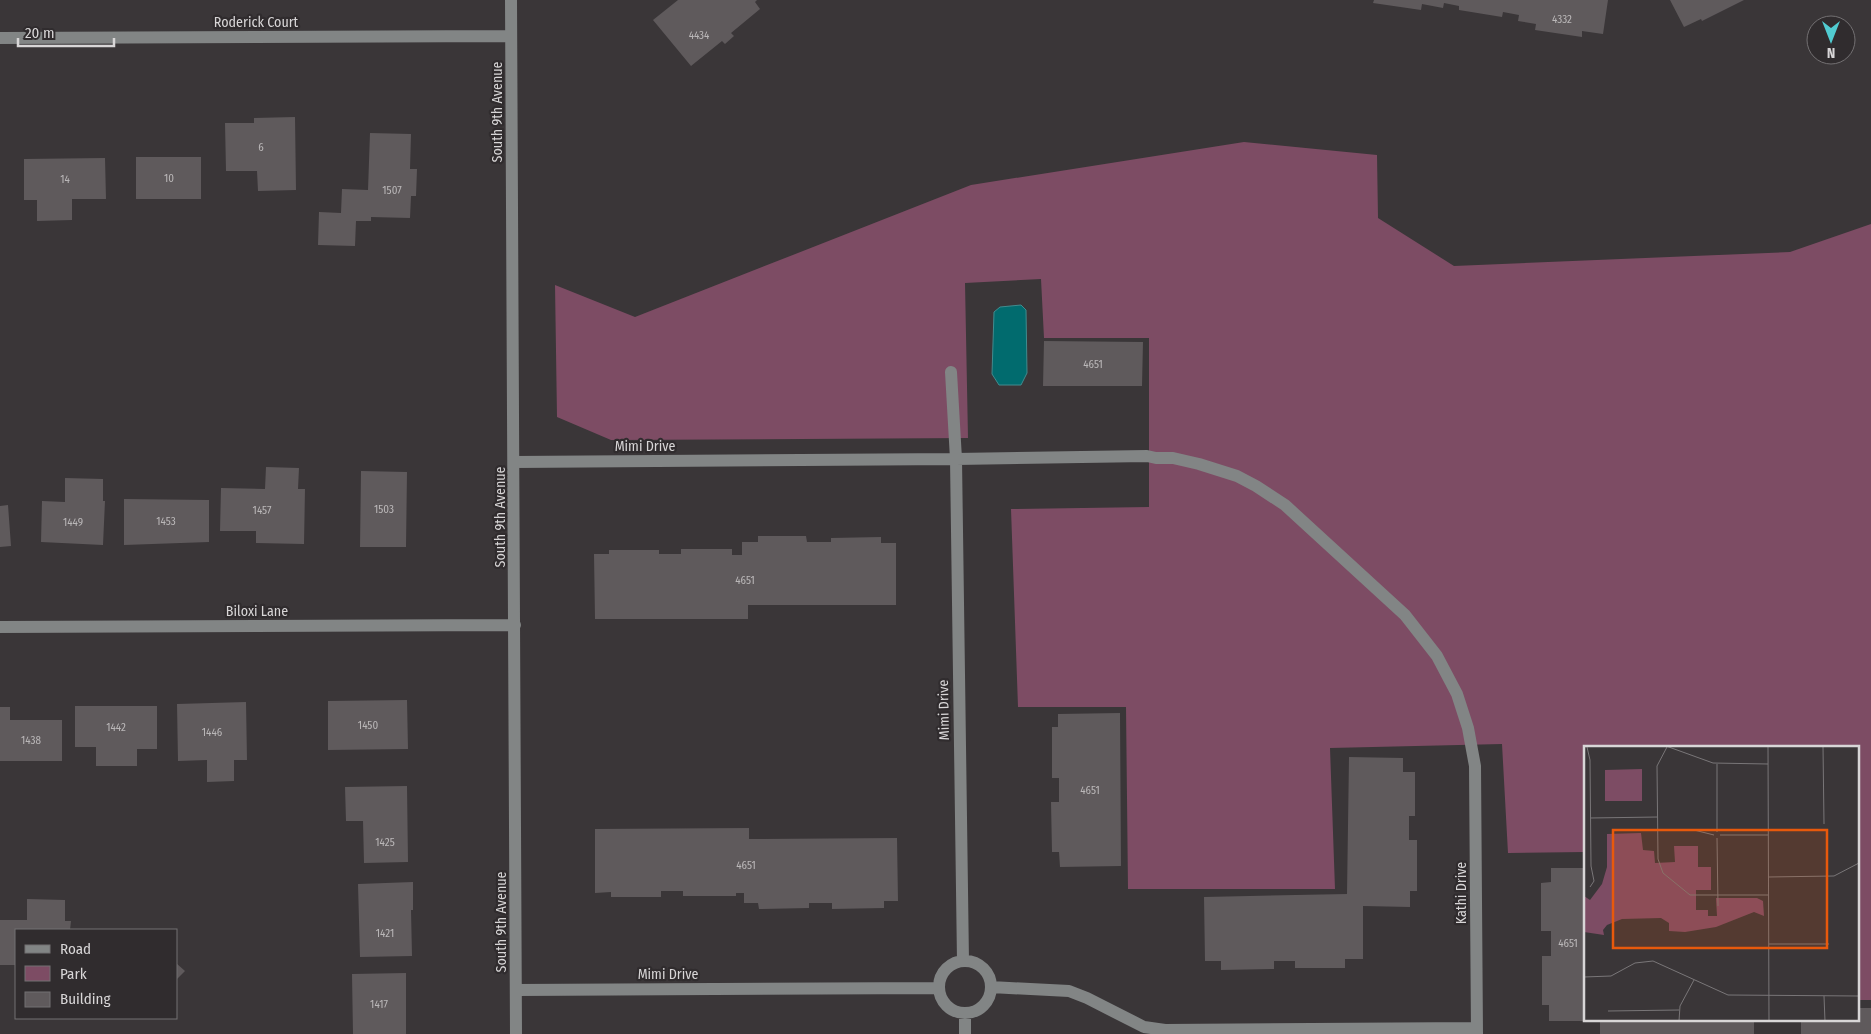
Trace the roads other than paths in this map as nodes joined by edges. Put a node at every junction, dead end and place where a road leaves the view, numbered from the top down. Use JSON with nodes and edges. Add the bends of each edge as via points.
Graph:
{"nodes":[{"id":1,"x":511,"y":0,"type":"edge"},
{"id":2,"x":511,"y":36,"type":"junction"},
{"id":3,"x":0,"y":38,"type":"edge"},
{"id":4,"x":951,"y":372,"type":"dead end"},
{"id":5,"x":956,"y":459,"type":"junction"},
{"id":6,"x":514,"y":462,"type":"junction"},
{"id":7,"x":515,"y":625,"type":"junction"},
{"id":8,"x":0,"y":627,"type":"edge"},
{"id":9,"x":963,"y":961,"type":"junction"},
{"id":10,"x":991,"y":987,"type":"junction"},
{"id":11,"x":940,"y":988,"type":"junction"},
{"id":12,"x":516,"y":990,"type":"junction"},
{"id":13,"x":965,"y":1012,"type":"junction"},
{"id":14,"x":1477,"y":1031,"type":"edge"},
{"id":15,"x":516,"y":1034,"type":"edge"},
{"id":16,"x":965,"y":1034,"type":"edge"}],
"edges":[{"from":1,"to":2,"type":"street","name":"South 9th Avenue"},
{"from":2,"to":3,"type":"street","name":"Roderick Court"},
{"from":2,"to":6,"type":"street","name":"South 9th Avenue"},
{"from":4,"to":5,"type":"street","name":"Mimi Drive"},
{"from":5,"to":6,"type":"street","name":"Mimi Drive"},
{"from":5,"to":9,"type":"street","name":"Mimi Drive"},
{"from":5,"to":14,"type":"street","name":"Kathi Drive","via":[[1147,456],[1173,458],[1237,476],[1285,505],[1405,614],[1442,663],[1468,728],[1475,781]]},
{"from":6,"to":7,"type":"street","name":"South 9th Avenue"},
{"from":7,"to":8,"type":"street","name":"Biloxi Lane"},
{"from":7,"to":12,"type":"street","name":"South 9th Avenue"},
{"from":9,"to":10,"type":"street","via":[[984,968]]},
{"from":9,"to":11,"type":"street","via":[[945,971]]},
{"from":10,"to":13,"type":"street","via":[[984,1006]]},
{"from":10,"to":14,"type":"street","via":[[1069,991],[1144,1028],[1165,1030]]},
{"from":11,"to":12,"type":"street","name":"Mimi Drive"},
{"from":11,"to":13,"type":"street","via":[[945,1004]]},
{"from":12,"to":15,"type":"street","name":"South 9th Avenue"},
{"from":13,"to":16,"type":"street"}]}
